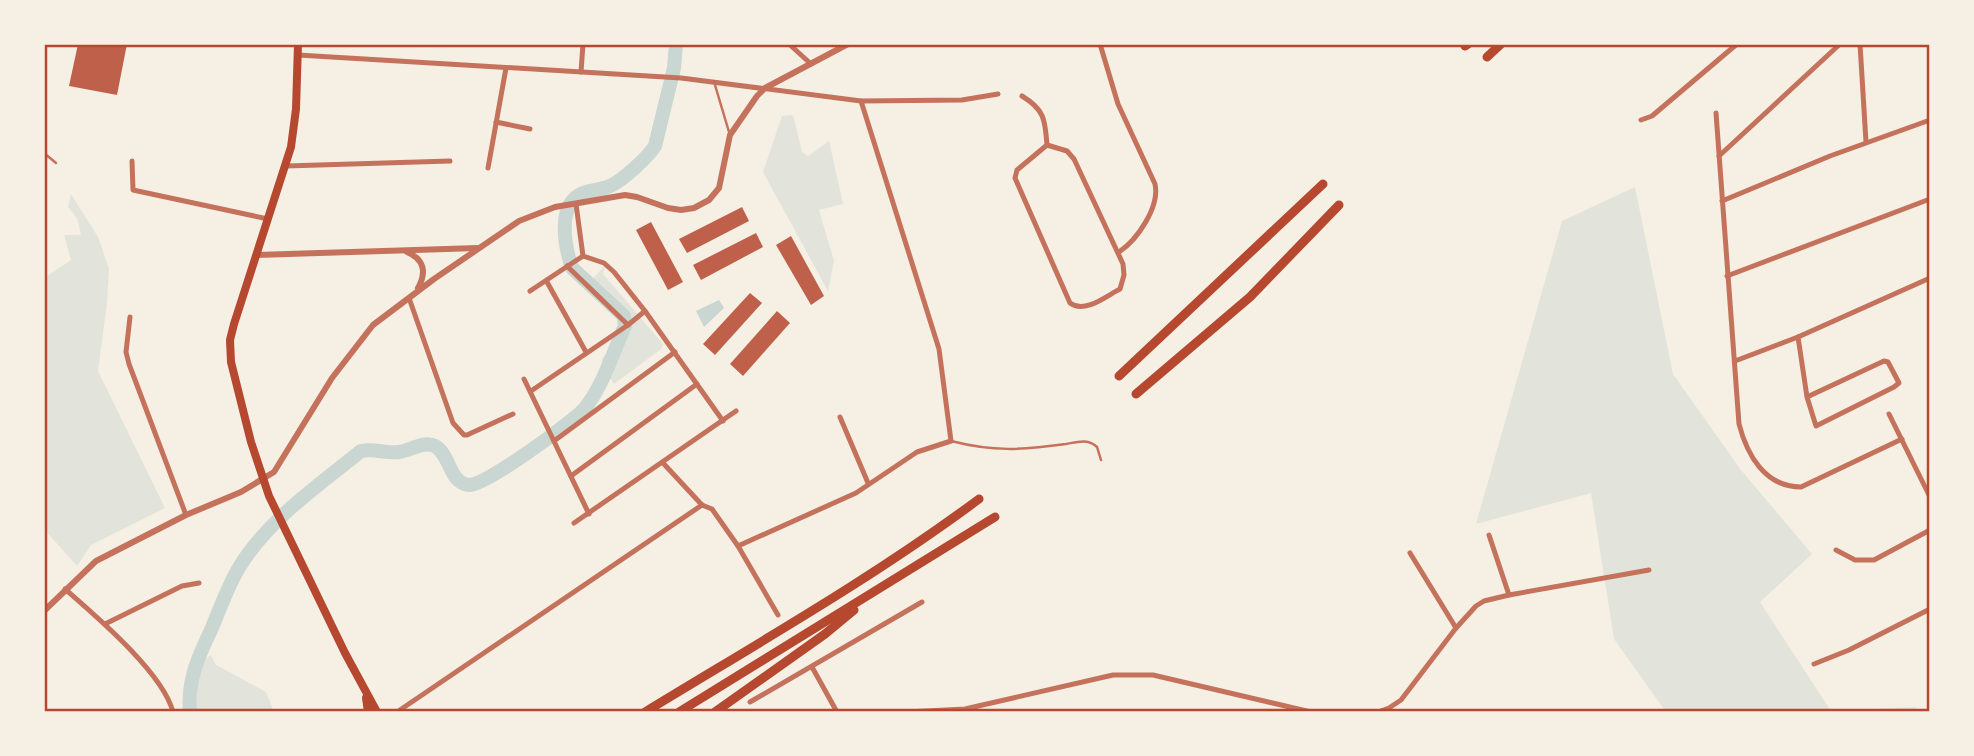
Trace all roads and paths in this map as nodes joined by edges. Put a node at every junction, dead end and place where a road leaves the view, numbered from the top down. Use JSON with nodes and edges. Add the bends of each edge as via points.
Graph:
{"nodes":[{"id":1,"x":298,"y":44,"type":"edge"},
{"id":2,"x":583,"y":44,"type":"edge"},
{"id":3,"x":789,"y":44,"type":"edge"},
{"id":4,"x":848,"y":44,"type":"edge"},
{"id":5,"x":1100,"y":44,"type":"edge"},
{"id":6,"x":1501,"y":44,"type":"edge"},
{"id":7,"x":1737,"y":44,"type":"edge"},
{"id":8,"x":1840,"y":44,"type":"edge"},
{"id":9,"x":1860,"y":44,"type":"edge"},
{"id":10,"x":298,"y":55,"type":"junction"},
{"id":11,"x":1487,"y":57,"type":"dead end"},
{"id":12,"x":811,"y":64,"type":"junction"},
{"id":13,"x":506,"y":68,"type":"junction"},
{"id":14,"x":581,"y":72,"type":"junction"},
{"id":15,"x":715,"y":82,"type":"junction"},
{"id":16,"x":765,"y":88,"type":"junction"},
{"id":17,"x":998,"y":94,"type":"dead end"},
{"id":18,"x":1022,"y":96,"type":"dead end"},
{"id":19,"x":861,"y":100,"type":"junction"},
{"id":20,"x":1716,"y":113,"type":"dead end"},
{"id":21,"x":1641,"y":120,"type":"dead end"},
{"id":22,"x":1930,"y":120,"type":"edge"},
{"id":23,"x":496,"y":122,"type":"junction"},
{"id":24,"x":530,"y":129,"type":"dead end"},
{"id":25,"x":730,"y":135,"type":"junction"},
{"id":26,"x":1866,"y":142,"type":"junction"},
{"id":27,"x":1047,"y":145,"type":"junction"},
{"id":28,"x":44,"y":153,"type":"edge"},
{"id":29,"x":1719,"y":156,"type":"junction"},
{"id":30,"x":132,"y":161,"type":"dead end"},
{"id":31,"x":450,"y":161,"type":"dead end"},
{"id":32,"x":56,"y":163,"type":"dead end"},
{"id":33,"x":286,"y":166,"type":"junction"},
{"id":34,"x":488,"y":168,"type":"dead end"},
{"id":35,"x":1323,"y":184,"type":"dead end"},
{"id":36,"x":1930,"y":199,"type":"edge"},
{"id":37,"x":1721,"y":201,"type":"junction"},
{"id":38,"x":575,"y":204,"type":"junction"},
{"id":39,"x":1339,"y":205,"type":"dead end"},
{"id":40,"x":268,"y":219,"type":"junction"},
{"id":41,"x":478,"y":248,"type":"junction"},
{"id":42,"x":405,"y":251,"type":"junction"},
{"id":43,"x":1119,"y":252,"type":"junction"},
{"id":44,"x":256,"y":255,"type":"junction"},
{"id":45,"x":580,"y":258,"type":"junction"},
{"id":46,"x":568,"y":266,"type":"junction"},
{"id":47,"x":1727,"y":276,"type":"junction"},
{"id":48,"x":1930,"y":278,"type":"edge"},
{"id":49,"x":547,"y":282,"type":"junction"},
{"id":50,"x":530,"y":291,"type":"dead end"},
{"id":51,"x":416,"y":293,"type":"junction"},
{"id":52,"x":409,"y":298,"type":"junction"},
{"id":53,"x":645,"y":311,"type":"junction"},
{"id":54,"x":130,"y":317,"type":"dead end"},
{"id":55,"x":628,"y":325,"type":"junction"},
{"id":56,"x":1798,"y":337,"type":"junction"},
{"id":57,"x":586,"y":352,"type":"junction"},
{"id":58,"x":675,"y":352,"type":"junction"},
{"id":59,"x":1735,"y":361,"type":"junction"},
{"id":60,"x":1119,"y":376,"type":"dead end"},
{"id":61,"x":524,"y":379,"type":"dead end"},
{"id":62,"x":696,"y":384,"type":"junction"},
{"id":63,"x":531,"y":391,"type":"junction"},
{"id":64,"x":1136,"y":394,"type":"dead end"},
{"id":65,"x":1807,"y":397,"type":"junction"},
{"id":66,"x":736,"y":411,"type":"dead end"},
{"id":67,"x":513,"y":414,"type":"dead end"},
{"id":68,"x":1889,"y":414,"type":"dead end"},
{"id":69,"x":840,"y":417,"type":"dead end"},
{"id":70,"x":723,"y":421,"type":"junction"},
{"id":71,"x":1902,"y":439,"type":"junction"},
{"id":72,"x":554,"y":441,"type":"junction"},
{"id":73,"x":951,"y":441,"type":"junction"},
{"id":74,"x":1101,"y":460,"type":"dead end"},
{"id":75,"x":663,"y":463,"type":"junction"},
{"id":76,"x":571,"y":476,"type":"junction"},
{"id":77,"x":263,"y":479,"type":"junction"},
{"id":78,"x":868,"y":483,"type":"junction"},
{"id":79,"x":1930,"y":497,"type":"edge"},
{"id":80,"x":979,"y":499,"type":"dead end"},
{"id":81,"x":702,"y":505,"type":"junction"},
{"id":82,"x":589,"y":514,"type":"junction"},
{"id":83,"x":186,"y":516,"type":"junction"},
{"id":84,"x":995,"y":517,"type":"dead end"},
{"id":85,"x":573,"y":523,"type":"dead end"},
{"id":86,"x":1930,"y":530,"type":"edge"},
{"id":87,"x":1489,"y":535,"type":"dead end"},
{"id":88,"x":738,"y":546,"type":"junction"},
{"id":89,"x":1836,"y":551,"type":"dead end"},
{"id":90,"x":1409,"y":553,"type":"dead end"},
{"id":91,"x":1649,"y":570,"type":"dead end"},
{"id":92,"x":199,"y":583,"type":"dead end"},
{"id":93,"x":880,"y":588,"type":"junction"},
{"id":94,"x":65,"y":589,"type":"junction"},
{"id":95,"x":1509,"y":595,"type":"junction"},
{"id":96,"x":922,"y":601,"type":"dead end"},
{"id":97,"x":1930,"y":609,"type":"edge"},
{"id":98,"x":44,"y":611,"type":"edge"},
{"id":99,"x":778,"y":615,"type":"dead end"},
{"id":100,"x":105,"y":624,"type":"junction"},
{"id":101,"x":1456,"y":628,"type":"junction"},
{"id":102,"x":1814,"y":664,"type":"dead end"},
{"id":103,"x":811,"y":667,"type":"junction"},
{"id":104,"x":366,"y":695,"type":"junction"},
{"id":105,"x":750,"y":702,"type":"dead end"},
{"id":106,"x":173,"y":712,"type":"edge"},
{"id":107,"x":368,"y":712,"type":"edge"},
{"id":108,"x":377,"y":712,"type":"edge"},
{"id":109,"x":397,"y":712,"type":"edge"},
{"id":110,"x":645,"y":712,"type":"edge"},
{"id":111,"x":679,"y":712,"type":"edge"},
{"id":112,"x":715,"y":712,"type":"edge"},
{"id":113,"x":837,"y":712,"type":"edge"},
{"id":114,"x":907,"y":712,"type":"edge"},
{"id":115,"x":1311,"y":712,"type":"edge"},
{"id":116,"x":1378,"y":712,"type":"edge"}],
"edges":[{"from":1,"to":10,"type":"main road"},
{"from":2,"to":14,"type":"street"},
{"from":3,"to":12,"type":"street"},
{"from":4,"to":12,"type":"street"},
{"from":5,"to":43,"type":"street","via":[[1118,104],[1157,194],[1136,237]]},
{"from":6,"to":11,"type":"highway"},
{"from":7,"to":21,"type":"street","via":[[1652,116]]},
{"from":8,"to":29,"type":"street"},
{"from":9,"to":26,"type":"street"},
{"from":10,"to":13,"type":"street"},
{"from":10,"to":33,"type":"main road","via":[[296,109]]},
{"from":12,"to":16,"type":"street"},
{"from":13,"to":14,"type":"street"},
{"from":13,"to":23,"type":"street"},
{"from":14,"to":15,"type":"street"},
{"from":15,"to":16,"type":"street"},
{"from":15,"to":25,"type":"lane"},
{"from":16,"to":19,"type":"street"},
{"from":16,"to":25,"type":"street"},
{"from":17,"to":19,"type":"street","via":[[962,100]]},
{"from":18,"to":27,"type":"street","via":[[1044,117]]},
{"from":19,"to":73,"type":"street","via":[[939,349]]},
{"from":20,"to":29,"type":"street"},
{"from":22,"to":26,"type":"street"},
{"from":23,"to":24,"type":"street"},
{"from":23,"to":34,"type":"street"},
{"from":25,"to":38,"type":"street","via":[[719,188],[694,208],[668,208],[625,195]]},
{"from":26,"to":37,"type":"street"},
{"from":27,"to":43,"type":"street","via":[[1074,159]]},
{"from":27,"to":43,"type":"street","via":[[1017,170],[1014,178],[1070,303],[1084,307],[1120,289],[1124,275]]},
{"from":28,"to":32,"type":"lane"},
{"from":29,"to":37,"type":"street"},
{"from":30,"to":40,"type":"street","via":[[133,190]]},
{"from":31,"to":33,"type":"street"},
{"from":33,"to":40,"type":"main road"},
{"from":35,"to":60,"type":"highway"},
{"from":36,"to":47,"type":"street"},
{"from":37,"to":47,"type":"street"},
{"from":38,"to":41,"type":"street","via":[[519,221]]},
{"from":38,"to":45,"type":"street"},
{"from":39,"to":64,"type":"highway","via":[[1250,297]]},
{"from":40,"to":44,"type":"main road"},
{"from":41,"to":42,"type":"street"},
{"from":41,"to":51,"type":"street"},
{"from":42,"to":44,"type":"street"},
{"from":42,"to":51,"type":"street","via":[[422,263],[423,277]]},
{"from":44,"to":77,"type":"main road","via":[[229,351]]},
{"from":45,"to":46,"type":"street"},
{"from":45,"to":53,"type":"street","via":[[604,263]]},
{"from":46,"to":49,"type":"street"},
{"from":46,"to":55,"type":"street"},
{"from":47,"to":59,"type":"street"},
{"from":48,"to":56,"type":"street"},
{"from":49,"to":50,"type":"street"},
{"from":49,"to":57,"type":"street"},
{"from":51,"to":52,"type":"street"},
{"from":52,"to":67,"type":"street","via":[[453,423],[467,435]]},
{"from":52,"to":77,"type":"street","via":[[357,344],[282,460]]},
{"from":53,"to":55,"type":"street"},
{"from":53,"to":58,"type":"street"},
{"from":54,"to":83,"type":"street","via":[[129,364]]},
{"from":55,"to":57,"type":"street"},
{"from":56,"to":59,"type":"street"},
{"from":56,"to":65,"type":"street"},
{"from":57,"to":63,"type":"street"},
{"from":58,"to":62,"type":"street"},
{"from":58,"to":72,"type":"street"},
{"from":59,"to":71,"type":"street","via":[[1743,441],[1772,480],[1806,486]]},
{"from":61,"to":63,"type":"street"},
{"from":62,"to":70,"type":"street"},
{"from":62,"to":76,"type":"street"},
{"from":63,"to":72,"type":"street"},
{"from":65,"to":65,"type":"street","via":[[1813,423],[1819,426],[1899,383],[1884,361]]},
{"from":66,"to":70,"type":"street"},
{"from":68,"to":71,"type":"street"},
{"from":69,"to":78,"type":"street"},
{"from":70,"to":75,"type":"street"},
{"from":71,"to":79,"type":"street"},
{"from":72,"to":76,"type":"street"},
{"from":73,"to":74,"type":"lane","via":[[993,450],[1087,441],[1097,447]]},
{"from":73,"to":78,"type":"street","via":[[917,452]]},
{"from":75,"to":81,"type":"street"},
{"from":75,"to":82,"type":"street"},
{"from":76,"to":82,"type":"street"},
{"from":77,"to":83,"type":"street"},
{"from":77,"to":104,"type":"main road"},
{"from":78,"to":88,"type":"street","via":[[856,493]]},
{"from":80,"to":110,"type":"highway","via":[[835,598]]},
{"from":81,"to":88,"type":"street","via":[[712,509]]},
{"from":81,"to":109,"type":"street"},
{"from":82,"to":85,"type":"street"},
{"from":83,"to":94,"type":"street","via":[[96,561]]},
{"from":84,"to":93,"type":"highway"},
{"from":86,"to":89,"type":"street","via":[[1874,561]]},
{"from":87,"to":95,"type":"street"},
{"from":88,"to":99,"type":"street"},
{"from":90,"to":101,"type":"street"},
{"from":91,"to":95,"type":"street"},
{"from":92,"to":100,"type":"street","via":[[182,586]]},
{"from":93,"to":111,"type":"highway"},
{"from":93,"to":112,"type":"highway","via":[[825,634]]},
{"from":94,"to":98,"type":"street"},
{"from":94,"to":100,"type":"street"},
{"from":95,"to":101,"type":"street","via":[[1484,601]]},
{"from":96,"to":103,"type":"street"},
{"from":97,"to":102,"type":"street"},
{"from":100,"to":106,"type":"street","via":[[160,684]]},
{"from":101,"to":116,"type":"street","via":[[1401,700]]},
{"from":103,"to":105,"type":"street"},
{"from":103,"to":113,"type":"street"},
{"from":104,"to":107,"type":"main road"},
{"from":104,"to":108,"type":"main road"},
{"from":114,"to":115,"type":"street","via":[[965,709],[1135,673]]}]}
